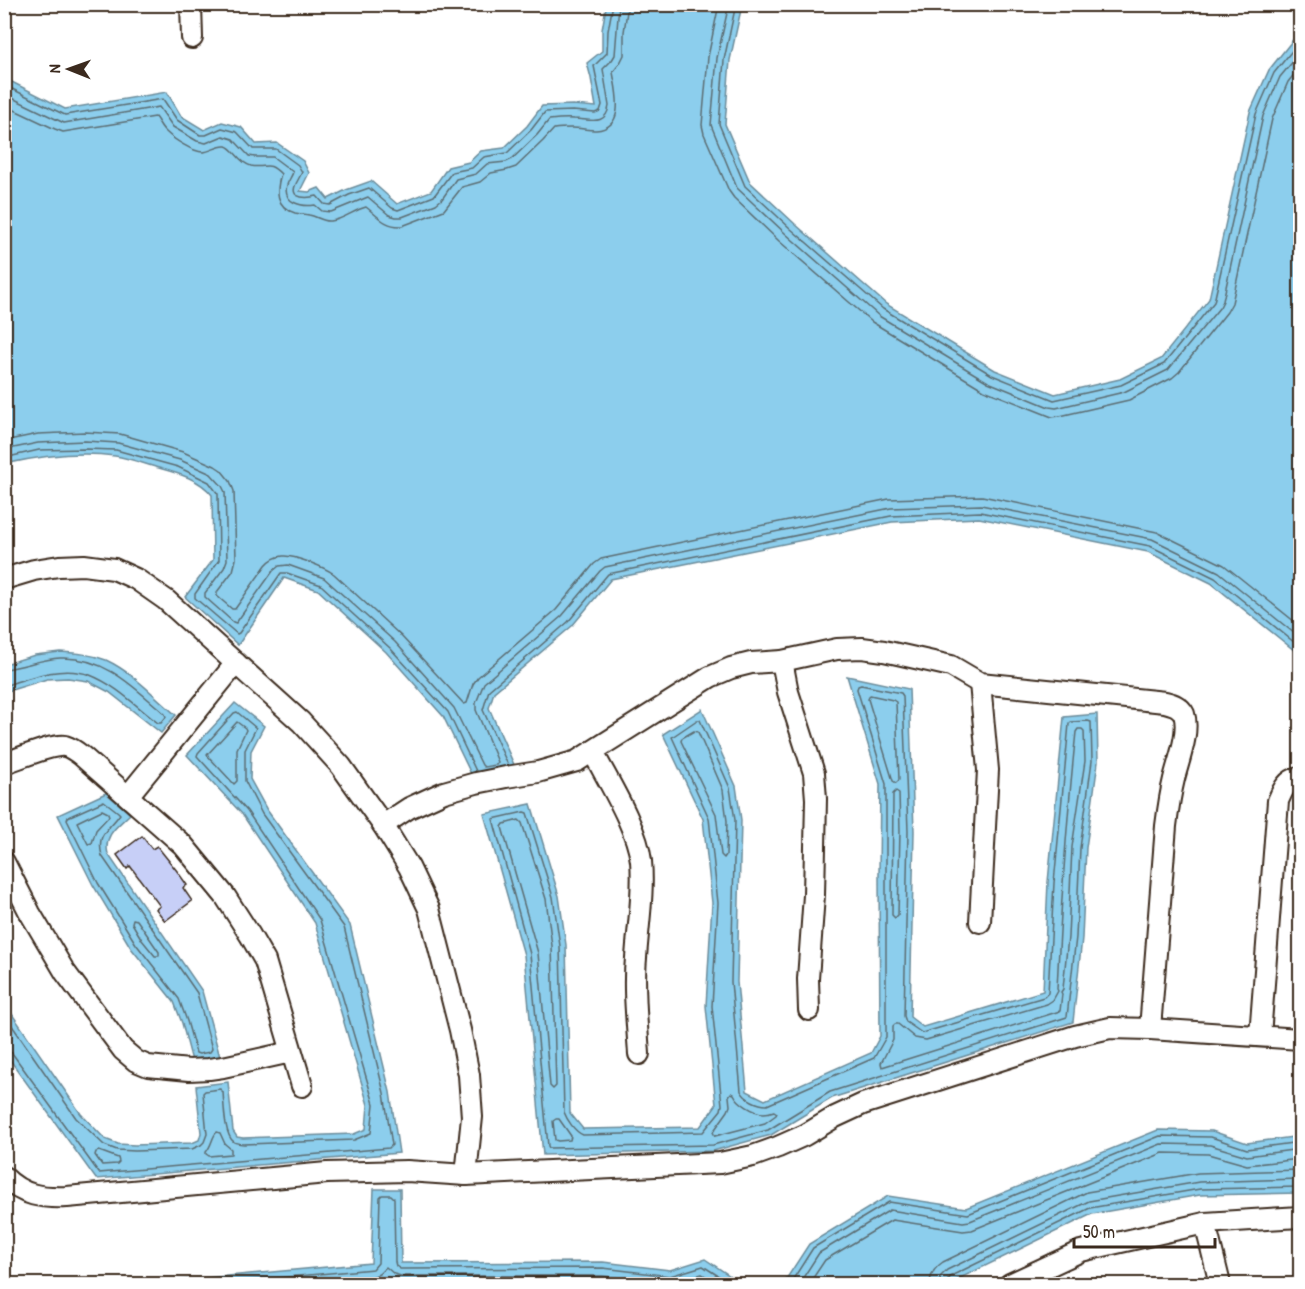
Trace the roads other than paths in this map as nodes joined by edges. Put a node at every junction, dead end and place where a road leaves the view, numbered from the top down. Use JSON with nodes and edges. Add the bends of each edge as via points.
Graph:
{"nodes":[{"id":1,"x":191,"y":4,"type":"edge"},
{"id":2,"x":192,"y":38,"type":"dead end"},
{"id":3,"x":4,"y":579,"type":"edge"},
{"id":4,"x":782,"y":660,"type":"junction"},
{"id":5,"x":236,"y":663,"type":"junction"},
{"id":6,"x":980,"y":683,"type":"junction"},
{"id":7,"x":593,"y":752,"type":"junction"},
{"id":8,"x":4,"y":763,"type":"edge"},
{"id":9,"x":1300,"y":777,"type":"edge"},
{"id":10,"x":128,"y":796,"type":"junction"},
{"id":11,"x":383,"y":825,"type":"junction"},
{"id":12,"x":4,"y":862,"type":"edge"},
{"id":13,"x":980,"y":922,"type":"dead end"},
{"id":14,"x":809,"y":1010,"type":"dead end"},
{"id":15,"x":1150,"y":1029,"type":"junction"},
{"id":16,"x":1260,"y":1036,"type":"junction"},
{"id":17,"x":1300,"y":1039,"type":"edge"},
{"id":18,"x":291,"y":1052,"type":"junction"},
{"id":19,"x":639,"y":1054,"type":"dead end"},
{"id":20,"x":302,"y":1086,"type":"dead end"},
{"id":21,"x":466,"y":1175,"type":"junction"},
{"id":22,"x":4,"y":1177,"type":"edge"},
{"id":23,"x":1300,"y":1217,"type":"edge"},
{"id":24,"x":1205,"y":1223,"type":"junction"},
{"id":25,"x":1010,"y":1284,"type":"edge"},
{"id":26,"x":1220,"y":1284,"type":"edge"}],
"edges":[{"from":1,"to":2,"type":"street"},
{"from":3,"to":5,"type":"street","via":[[59,566],[114,569],[166,600]]},
{"from":4,"to":6,"type":"street","via":[[862,648],[951,666]]},
{"from":4,"to":7,"type":"street","via":[[751,663],[710,677]]},
{"from":4,"to":14,"type":"street","via":[[814,773]]},
{"from":5,"to":10,"type":"street"},
{"from":5,"to":11,"type":"street","via":[[301,722],[341,766]]},
{"from":6,"to":13,"type":"street","via":[[987,770]]},
{"from":6,"to":15,"type":"street","via":[[1165,702],[1178,706],[1184,715],[1184,746],[1166,826]]},
{"from":7,"to":11,"type":"street","via":[[538,772],[444,792]]},
{"from":7,"to":19,"type":"street","via":[[626,817],[641,860],[636,960]]},
{"from":8,"to":10,"type":"street","via":[[53,747],[72,748]]},
{"from":9,"to":16,"type":"street","via":[[1284,788],[1278,801]]},
{"from":10,"to":18,"type":"street","via":[[183,845],[225,896],[250,935],[265,961]]},
{"from":11,"to":21,"type":"street","via":[[429,909],[460,1030],[472,1117]]},
{"from":12,"to":18,"type":"street","via":[[65,972],[123,1050],[136,1061],[189,1070]]},
{"from":15,"to":16,"type":"street"},
{"from":15,"to":21,"type":"street","via":[[1110,1028],[1042,1045],[863,1104],[778,1147],[720,1163]]},
{"from":16,"to":17,"type":"street"},
{"from":18,"to":20,"type":"street"},
{"from":21,"to":22,"type":"street","via":[[407,1171],[327,1173],[46,1198],[29,1194]]},
{"from":23,"to":24,"type":"street"},
{"from":24,"to":25,"type":"street","via":[[1082,1251]]},
{"from":24,"to":26,"type":"street"}]}
